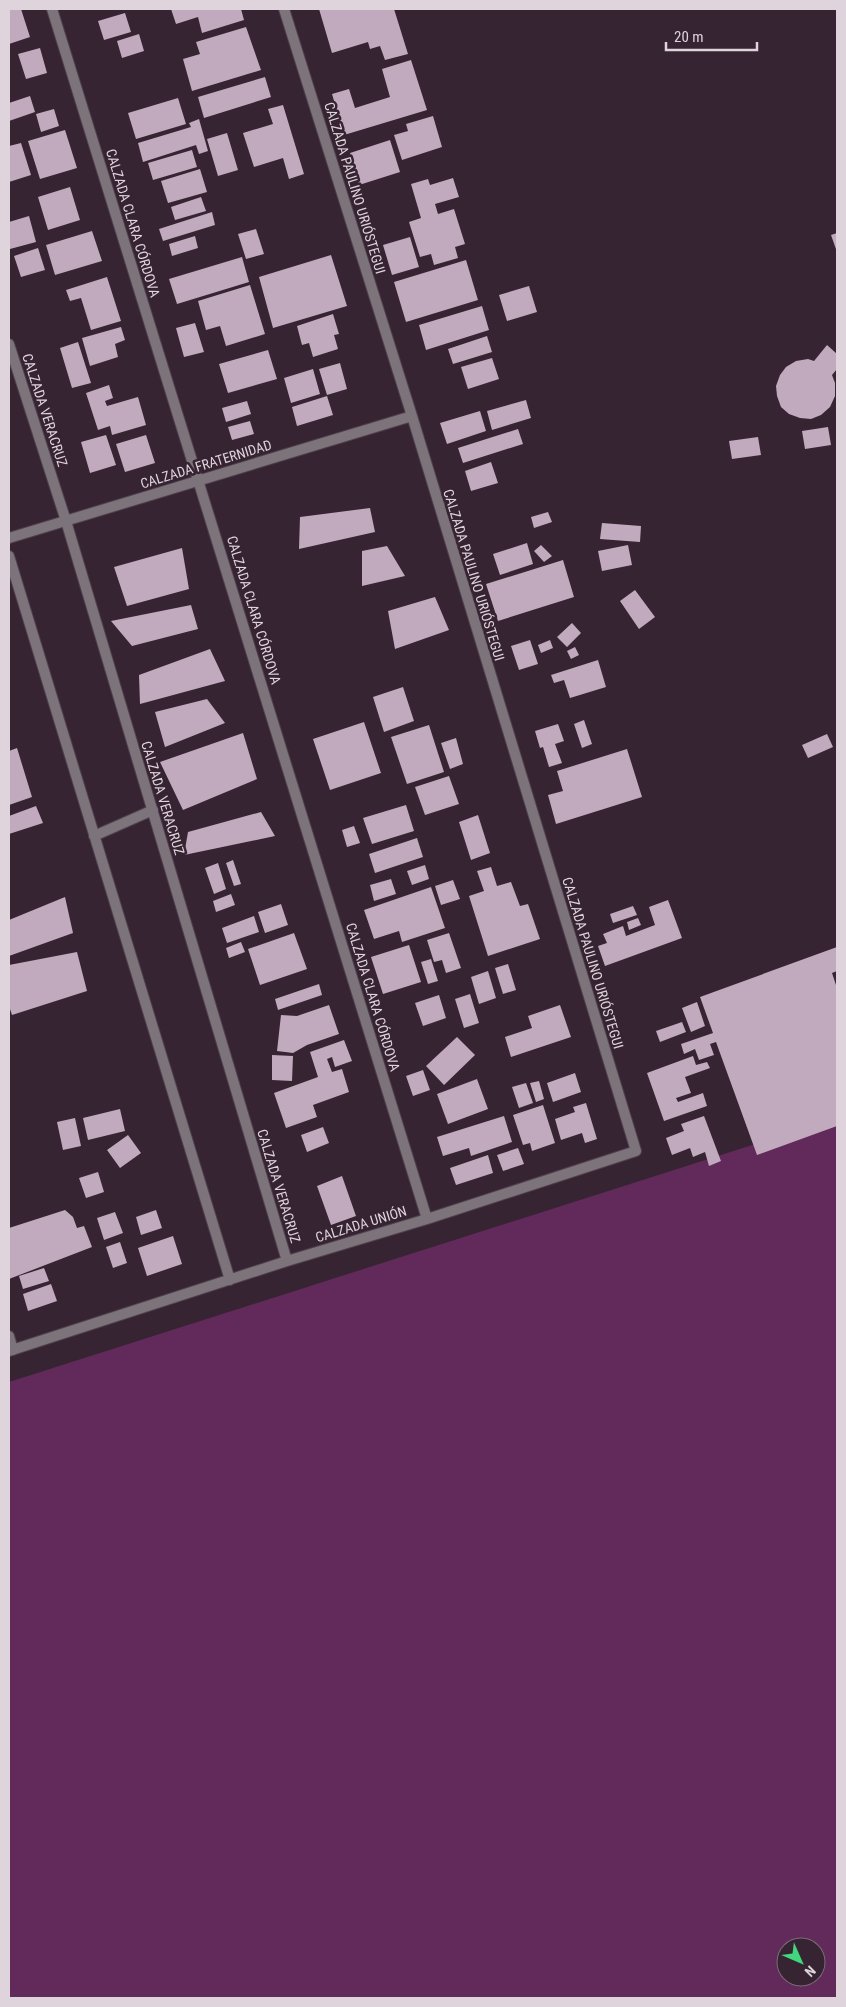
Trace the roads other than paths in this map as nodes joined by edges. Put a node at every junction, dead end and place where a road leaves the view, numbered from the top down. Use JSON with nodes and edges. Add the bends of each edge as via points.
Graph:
{"nodes":[{"id":1,"x":52,"y":9,"type":"edge"},
{"id":2,"x":284,"y":9,"type":"edge"},
{"id":3,"x":9,"y":344,"type":"edge"},
{"id":4,"x":412,"y":416,"type":"junction"},
{"id":5,"x":200,"y":480,"type":"junction"},
{"id":6,"x":66,"y":520,"type":"junction"},
{"id":7,"x":9,"y":538,"type":"edge"},
{"id":8,"x":9,"y":556,"type":"edge"},
{"id":9,"x":153,"y":810,"type":"junction"},
{"id":10,"x":94,"y":836,"type":"junction"},
{"id":11,"x":636,"y":1151,"type":"joint"},
{"id":12,"x":427,"y":1219,"type":"junction"},
{"id":13,"x":287,"y":1261,"type":"junction"},
{"id":14,"x":230,"y":1280,"type":"junction"},
{"id":15,"x":9,"y":1336,"type":"edge"},
{"id":16,"x":11,"y":1350,"type":"edge"}],
"edges":[{"from":1,"to":5,"type":"street","name":"CALZADA CLARA CÓRDOVA"},
{"from":2,"to":4,"type":"street","name":"CALZADA PAULINO URIÓSTEGUI"},
{"from":3,"to":6,"type":"street","name":"CALZADA VERACRUZ"},
{"from":4,"to":5,"type":"street","name":"CALZADA FRATERNIDAD"},
{"from":4,"to":11,"type":"street","name":"CALZADA PAULINO URIÓSTEGUI"},
{"from":5,"to":6,"type":"street","name":"CALZADA FRATERNIDAD"},
{"from":5,"to":12,"type":"street","name":"CALZADA CLARA CÓRDOVA"},
{"from":6,"to":7,"type":"street","name":"CALZADA FRATERNIDAD"},
{"from":6,"to":9,"type":"street","name":"CALZADA VERACRUZ"},
{"from":8,"to":10,"type":"street"},
{"from":9,"to":10,"type":"street"},
{"from":9,"to":13,"type":"street","name":"CALZADA VERACRUZ"},
{"from":10,"to":14,"type":"street"},
{"from":11,"to":12,"type":"street","name":"CALZADA UNIÓN"},
{"from":12,"to":13,"type":"street","name":"CALZADA UNIÓN"},
{"from":13,"to":14,"type":"street","name":"CALZADA UNIÓN"},
{"from":14,"to":16,"type":"street","name":"CALZADA UNIÓN"},
{"from":15,"to":16,"type":"street"}]}
